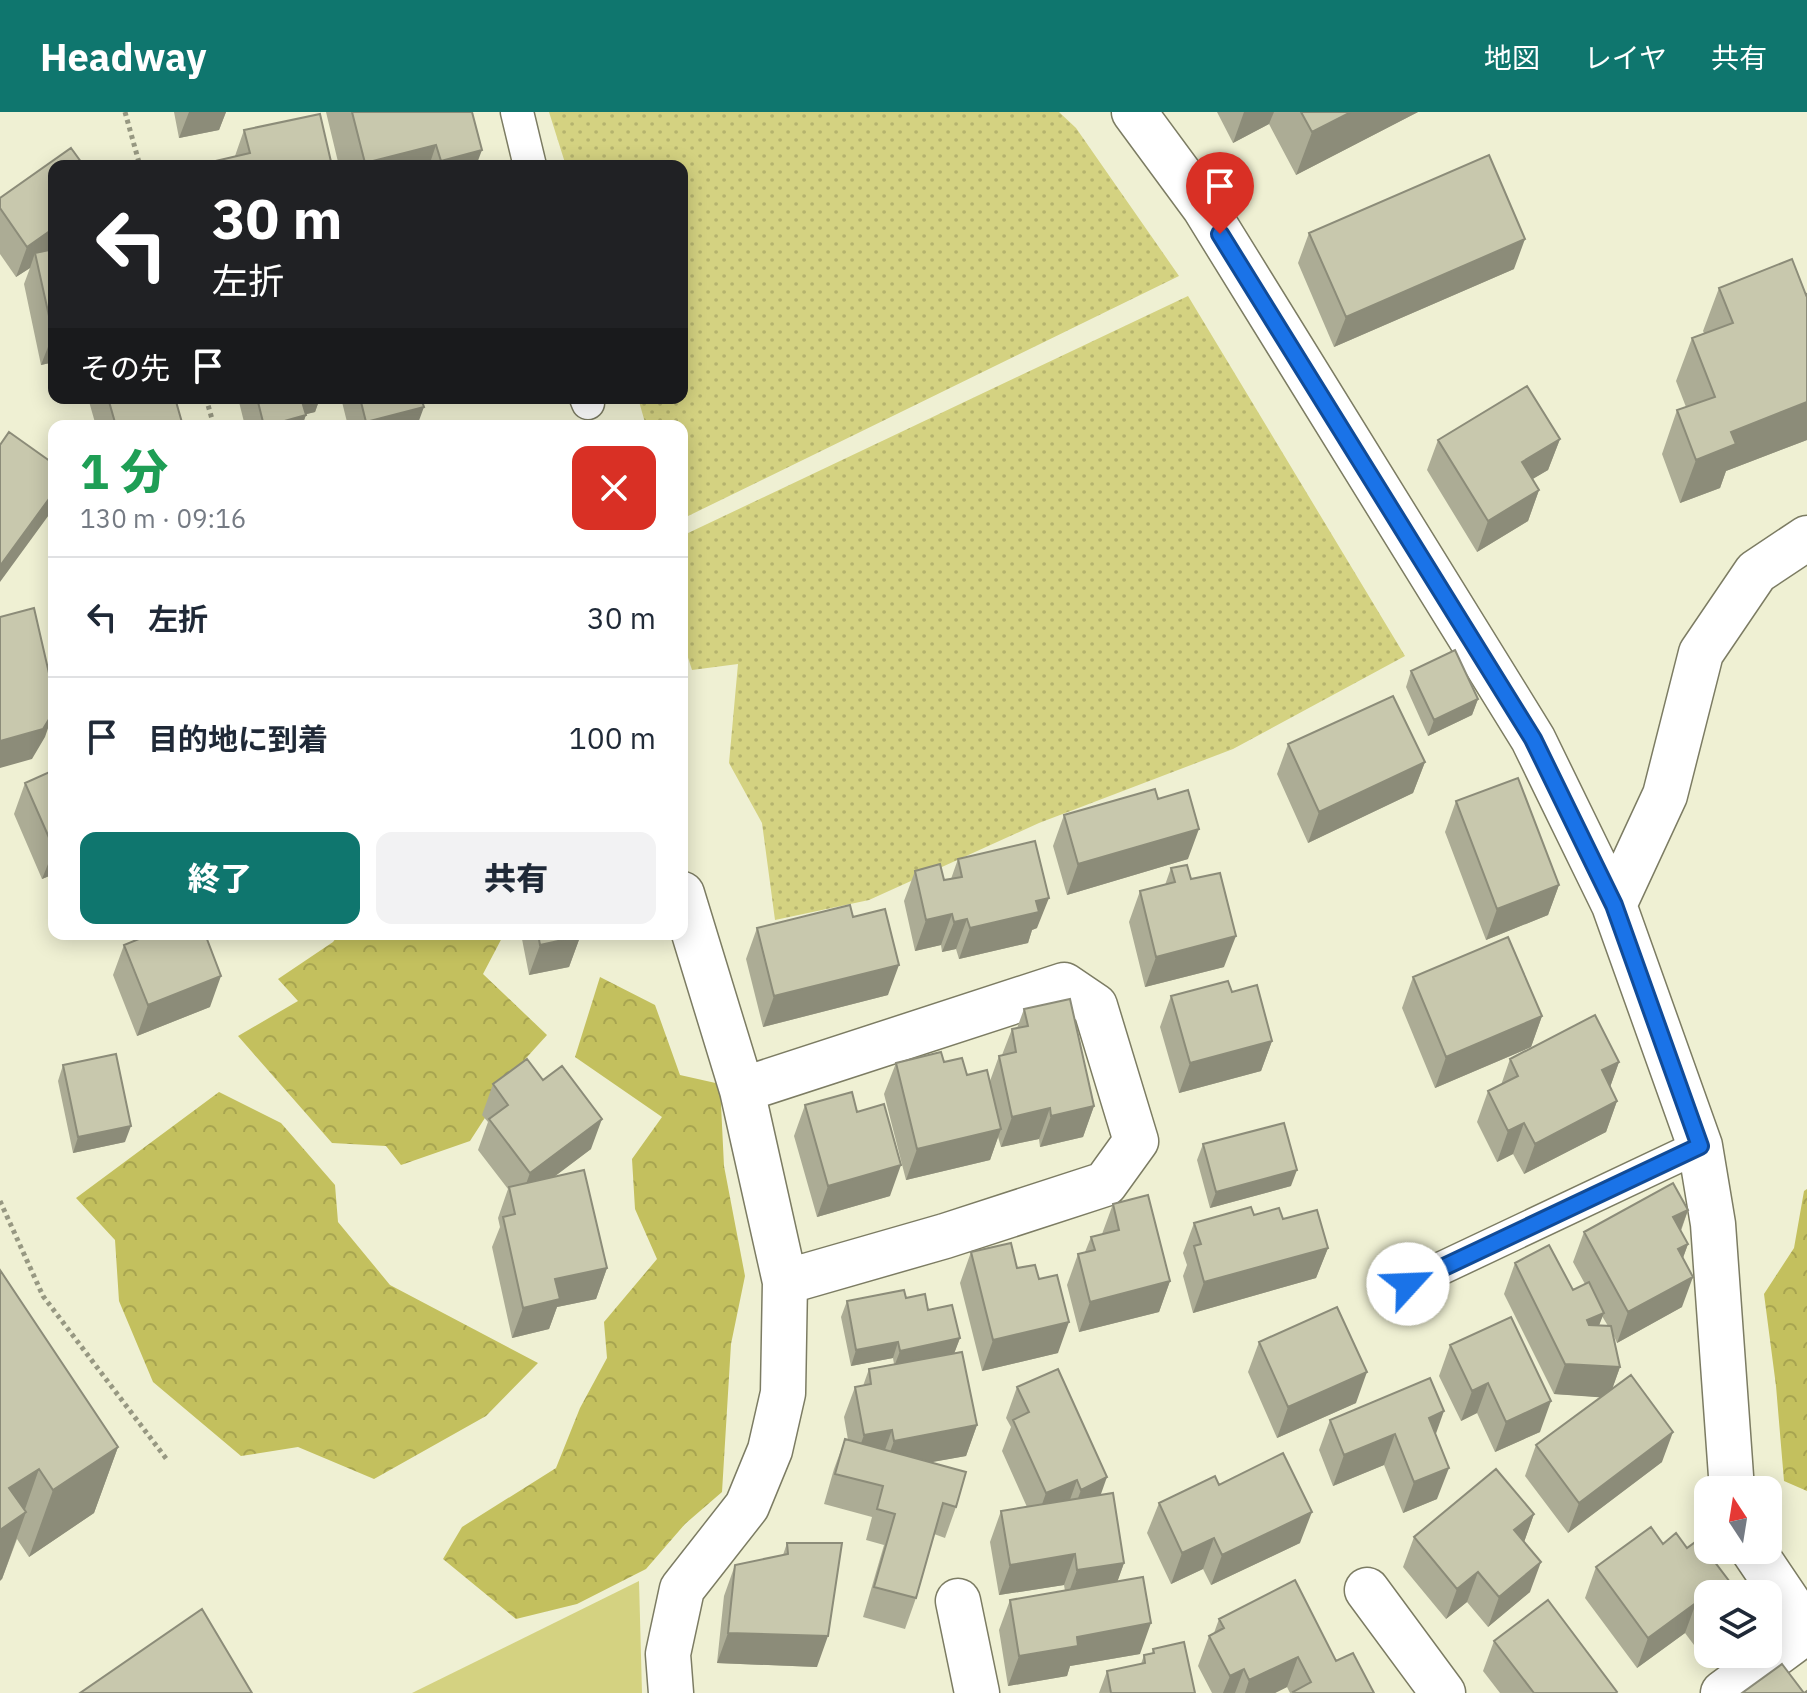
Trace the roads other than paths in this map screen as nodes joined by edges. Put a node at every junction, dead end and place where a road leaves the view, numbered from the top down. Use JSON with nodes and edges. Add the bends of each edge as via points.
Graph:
{"nodes":[{"id":1,"x":517,"y":112,"type":"edge"},
{"id":2,"x":1134,"y":112,"type":"edge"},
{"id":3,"x":529,"y":160,"type":"edge"},
{"id":4,"x":1807,"y":538,"type":"edge"},
{"id":5,"x":1614,"y":905,"type":"junction"},
{"id":6,"x":688,"y":914,"type":"edge"},
{"id":7,"x":742,"y":1090,"type":"junction"},
{"id":8,"x":1700,"y":1146,"type":"junction"},
{"id":9,"x":785,"y":1282,"type":"junction"},
{"id":10,"x":1408,"y":1284,"type":"dead end"},
{"id":11,"x":1731,"y":1476,"type":"edge"},
{"id":12,"x":1762,"y":1564,"type":"edge"},
{"id":13,"x":1367,"y":1590,"type":"dead end"},
{"id":14,"x":958,"y":1601,"type":"dead end"},
{"id":15,"x":1807,"y":1631,"type":"edge"},
{"id":16,"x":671,"y":1693,"type":"edge"},
{"id":17,"x":977,"y":1693,"type":"edge"},
{"id":18,"x":1443,"y":1693,"type":"edge"},
{"id":19,"x":1723,"y":1693,"type":"edge"}],
"edges":[{"from":1,"to":3,"type":"lane"},
{"from":2,"to":5,"type":"street","via":[[1204,207],[1533,739]]},
{"from":4,"to":5,"type":"street","via":[[1756,572],[1701,653],[1665,795]]},
{"from":5,"to":8,"type":"street"},
{"from":6,"to":7,"type":"street"},
{"from":7,"to":9,"type":"street"},
{"from":7,"to":9,"type":"street","via":[[1064,985],[1095,1006],[1136,1141],[1105,1184]]},
{"from":8,"to":10,"type":"lane"},
{"from":8,"to":11,"type":"street","via":[[1713,1224]]},
{"from":9,"to":16,"type":"street","via":[[783,1393],[770,1450],[747,1506],[682,1589],[668,1654]]},
{"from":12,"to":15,"type":"street"},
{"from":13,"to":18,"type":"street"},
{"from":14,"to":17,"type":"street"},
{"from":15,"to":19,"type":"street"}]}
